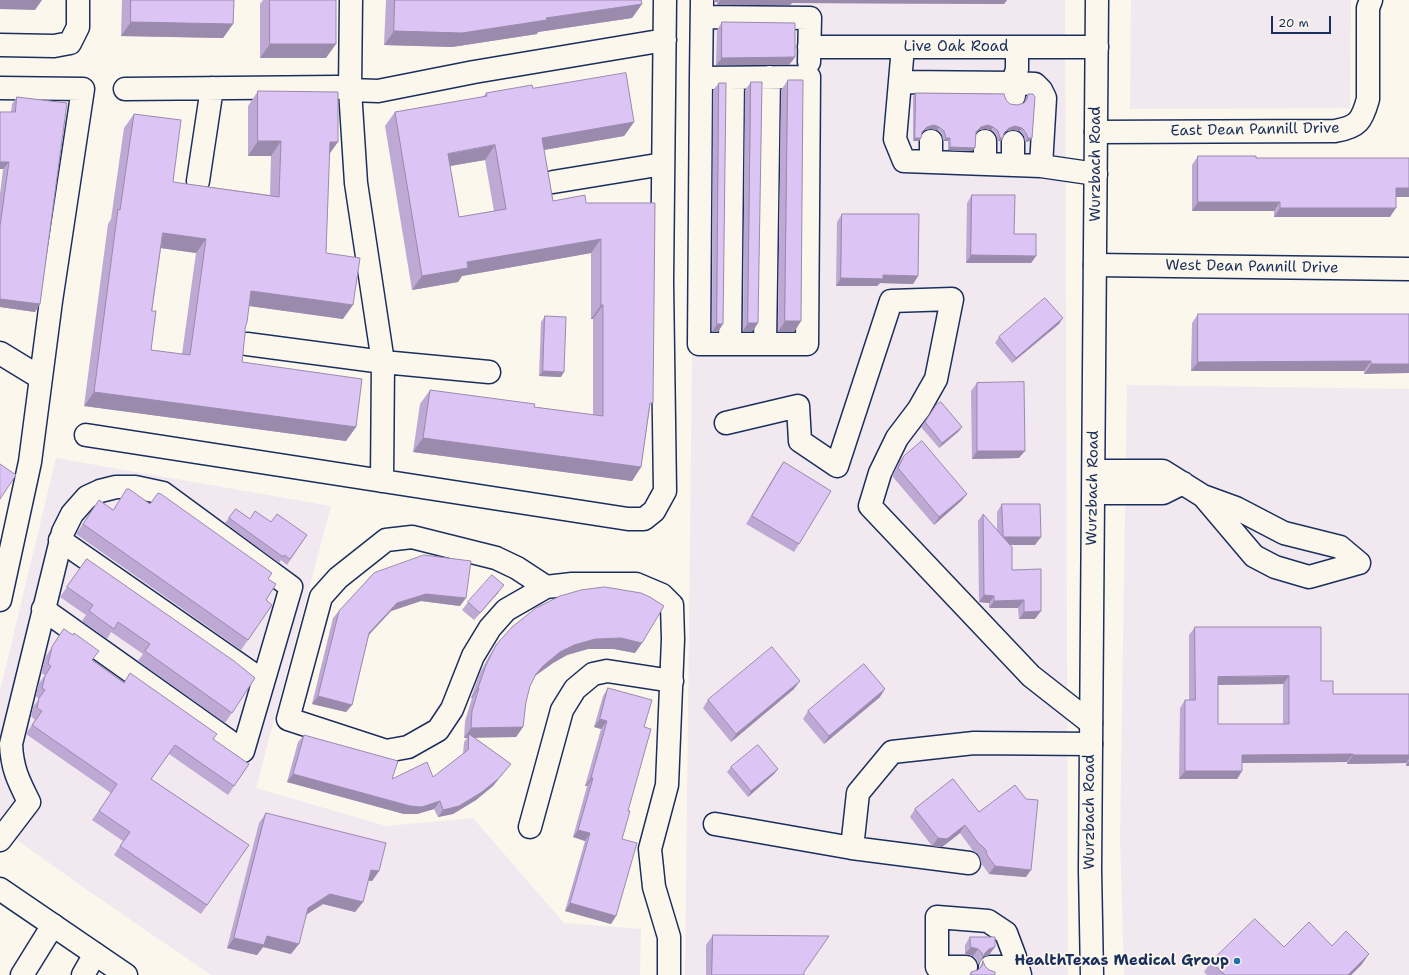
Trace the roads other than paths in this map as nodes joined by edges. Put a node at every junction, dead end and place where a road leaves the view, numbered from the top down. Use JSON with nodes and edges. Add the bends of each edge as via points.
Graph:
{"nodes":[{"id":1,"x":78,"y":0,"type":"edge"},
{"id":2,"x":351,"y":0,"type":"edge"},
{"id":3,"x":666,"y":0,"type":"edge"},
{"id":4,"x":1097,"y":0,"type":"edge"},
{"id":5,"x":1371,"y":0,"type":"edge"},
{"id":6,"x":702,"y":8,"type":"edge"},
{"id":7,"x":665,"y":40,"type":"junction"},
{"id":8,"x":0,"y":45,"type":"edge"},
{"id":9,"x":812,"y":47,"type":"junction"},
{"id":10,"x":903,"y":47,"type":"junction"},
{"id":11,"x":1017,"y":47,"type":"junction"},
{"id":12,"x":1097,"y":47,"type":"junction"},
{"id":13,"x":809,"y":77,"type":"junction"},
{"id":14,"x":700,"y":78,"type":"junction"},
{"id":15,"x":734,"y":78,"type":"junction"},
{"id":16,"x":769,"y":78,"type":"junction"},
{"id":17,"x":900,"y":82,"type":"junction"},
{"id":18,"x":0,"y":88,"type":"edge"},
{"id":19,"x":212,"y":88,"type":"junction"},
{"id":20,"x":125,"y":89,"type":"dead end"},
{"id":21,"x":350,"y":90,"type":"junction"},
{"id":22,"x":1014,"y":90,"type":"junction"},
{"id":23,"x":1096,"y":132,"type":"junction"},
{"id":24,"x":985,"y":141,"type":"dead end"},
{"id":25,"x":1013,"y":142,"type":"dead end"},
{"id":26,"x":663,"y":164,"type":"junction"},
{"id":27,"x":985,"y":164,"type":"junction"},
{"id":28,"x":1013,"y":165,"type":"junction"},
{"id":29,"x":1041,"y":166,"type":"junction"},
{"id":30,"x":1096,"y":174,"type":"junction"},
{"id":31,"x":198,"y":181,"type":"dead end"},
{"id":32,"x":552,"y":182,"type":"dead end"},
{"id":33,"x":1095,"y":265,"type":"junction"},
{"id":34,"x":1409,"y":269,"type":"edge"},
{"id":35,"x":248,"y":344,"type":"edge"},
{"id":36,"x":730,"y":344,"type":"junction"},
{"id":37,"x":765,"y":344,"type":"junction"},
{"id":38,"x":0,"y":353,"type":"edge"},
{"id":39,"x":384,"y":362,"type":"junction"},
{"id":40,"x":489,"y":372,"type":"dead end"},
{"id":41,"x":41,"y":378,"type":"junction"},
{"id":42,"x":726,"y":423,"type":"dead end"},
{"id":43,"x":86,"y":435,"type":"dead end"},
{"id":44,"x":1094,"y":471,"type":"junction"},
{"id":45,"x":382,"y":481,"type":"junction"},
{"id":46,"x":1183,"y":483,"type":"junction"},
{"id":47,"x":1094,"y":493,"type":"junction"},
{"id":48,"x":1203,"y":496,"type":"junction"},
{"id":49,"x":60,"y":540,"type":"junction"},
{"id":50,"x":1324,"y":543,"type":"junction"},
{"id":51,"x":3,"y":574,"type":"edge"},
{"id":52,"x":1309,"y":577,"type":"junction"},
{"id":53,"x":546,"y":587,"type":"junction"},
{"id":54,"x":0,"y":600,"type":"edge"},
{"id":55,"x":44,"y":609,"type":"junction"},
{"id":56,"x":263,"y":681,"type":"junction"},
{"id":57,"x":672,"y":681,"type":"junction"},
{"id":58,"x":1091,"y":722,"type":"junction"},
{"id":59,"x":1091,"y":744,"type":"junction"},
{"id":60,"x":715,"y":824,"type":"dead end"},
{"id":61,"x":530,"y":828,"type":"dead end"},
{"id":62,"x":0,"y":840,"type":"edge"},
{"id":63,"x":852,"y":848,"type":"junction"},
{"id":64,"x":969,"y":863,"type":"dead end"},
{"id":65,"x":0,"y":889,"type":"edge"},
{"id":66,"x":53,"y":925,"type":"junction"},
{"id":67,"x":95,"y":954,"type":"junction"},
{"id":68,"x":966,"y":967,"type":"dead end"},
{"id":69,"x":990,"y":967,"type":"dead end"},
{"id":70,"x":1019,"y":971,"type":"edge"},
{"id":71,"x":22,"y":975,"type":"edge"},
{"id":72,"x":83,"y":975,"type":"edge"},
{"id":73,"x":126,"y":975,"type":"edge"},
{"id":74,"x":668,"y":975,"type":"edge"},
{"id":75,"x":1092,"y":975,"type":"edge"}],
"edges":[{"from":1,"to":8,"type":"main road","via":[[78,27],[70,43],[54,46]]},
{"from":2,"to":21,"type":"main road"},
{"from":3,"to":7,"type":"main road"},
{"from":4,"to":12,"type":"main road","name":"Wurzbach Road"},
{"from":5,"to":23,"type":"main road","name":"East Dean Pannill Drive","via":[[1368,8],[1368,99],[1365,111],[1358,122],[1348,129]]},
{"from":6,"to":9,"type":"main road","via":[[810,18]]},
{"from":6,"to":14,"type":"main road"},
{"from":7,"to":21,"type":"main road","via":[[378,91]]},
{"from":7,"to":26,"type":"main road"},
{"from":9,"to":10,"type":"main road","name":"Live Oak Road"},
{"from":9,"to":13,"type":"main road"},
{"from":10,"to":11,"type":"main road","name":"Live Oak Road"},
{"from":10,"to":17,"type":"main road"},
{"from":11,"to":12,"type":"main road","name":"Live Oak Road"},
{"from":11,"to":22,"type":"main road"},
{"from":12,"to":23,"type":"main road","name":"Wurzbach Road"},
{"from":13,"to":16,"type":"main road"},
{"from":13,"to":37,"type":"main road","via":[[808,344]]},
{"from":14,"to":15,"type":"main road"},
{"from":14,"to":36,"type":"main road","via":[[699,344]]},
{"from":15,"to":16,"type":"main road"},
{"from":15,"to":36,"type":"main road"},
{"from":16,"to":37,"type":"main road"},
{"from":17,"to":22,"type":"main road","via":[[931,90]]},
{"from":17,"to":27,"type":"main road","via":[[895,139],[904,160],[931,151]]},
{"from":18,"to":41,"type":"main road","via":[[83,89]]},
{"from":19,"to":20,"type":"main road"},
{"from":19,"to":21,"type":"main road","via":[[337,87]]},
{"from":19,"to":31,"type":"main road"},
{"from":21,"to":39,"type":"main road","via":[[356,183]]},
{"from":22,"to":29,"type":"main road","via":[[1035,84],[1045,98]]},
{"from":23,"to":30,"type":"main road","name":"Wurzbach Road"},
{"from":24,"to":27,"type":"main road"},
{"from":25,"to":28,"type":"main road"},
{"from":26,"to":32,"type":"main road"},
{"from":26,"to":45,"type":"main road","via":[[665,491],[654,512],[644,519],[628,519]]},
{"from":27,"to":28,"type":"main road"},
{"from":28,"to":29,"type":"main road"},
{"from":29,"to":30,"type":"main road"},
{"from":30,"to":33,"type":"main road","name":"Wurzbach Road"},
{"from":33,"to":34,"type":"main road","name":"West Dean Pannill Drive"},
{"from":33,"to":44,"type":"main road","name":"Wurzbach Road"},
{"from":35,"to":39,"type":"main road"},
{"from":36,"to":37,"type":"main road"},
{"from":38,"to":41,"type":"main road"},
{"from":39,"to":40,"type":"main road"},
{"from":39,"to":45,"type":"main road"},
{"from":41,"to":51,"type":"main road","via":[[30,462]]},
{"from":42,"to":58,"type":"main road","via":[[798,406],[800,442],[837,466],[891,301],[952,299],[936,379],[919,409],[897,438],[880,473],[870,506],[1031,676]]},
{"from":43,"to":45,"type":"main road"},
{"from":44,"to":46,"type":"main road","via":[[1164,471]]},
{"from":44,"to":47,"type":"main road","name":"Wurzbach Road"},
{"from":46,"to":47,"type":"main road","via":[[1163,493]]},
{"from":46,"to":48,"type":"main road"},
{"from":47,"to":58,"type":"main road","name":"Wurzbach Road"},
{"from":48,"to":50,"type":"main road","via":[[1236,508],[1284,533]]},
{"from":48,"to":52,"type":"main road","via":[[1254,556],[1275,567]]},
{"from":49,"to":55,"type":"main road"},
{"from":49,"to":56,"type":"main road"},
{"from":49,"to":56,"type":"main road","via":[[72,514],[87,497],[100,491],[116,487],[135,487],[163,493],[291,587]]},
{"from":50,"to":52,"type":"main road"},
{"from":50,"to":52,"type":"main road","via":[[1340,547],[1358,563]]},
{"from":51,"to":54,"type":"main road"},
{"from":53,"to":53,"type":"main road","via":[[506,610],[490,628],[473,656],[452,709],[438,730],[408,747],[386,751],[288,719],[321,596],[338,578],[386,540],[412,537],[496,558]]},
{"from":53,"to":57,"type":"main road","via":[[572,584],[636,584],[662,595],[672,605]]},
{"from":55,"to":56,"type":"main road","via":[[243,751]]},
{"from":55,"to":62,"type":"main road","via":[[11,744],[11,760],[29,802]]},
{"from":57,"to":61,"type":"main road","via":[[608,671],[593,674],[575,690],[562,710]]},
{"from":57,"to":74,"type":"main road","via":[[667,784],[650,849],[654,887],[669,937]]},
{"from":58,"to":59,"type":"main road","name":"Wurzbach Road"},
{"from":59,"to":63,"type":"main road","via":[[974,743],[892,752],[858,793]]},
{"from":59,"to":75,"type":"main road","name":"Wurzbach Road"},
{"from":60,"to":63,"type":"main road"},
{"from":63,"to":64,"type":"main road"},
{"from":65,"to":66,"type":"main road"},
{"from":66,"to":67,"type":"main road"},
{"from":66,"to":71,"type":"main road"},
{"from":67,"to":72,"type":"main road"},
{"from":67,"to":73,"type":"main road"},
{"from":68,"to":70,"type":"main road","via":[[938,967],[936,917],[988,921],[1006,933]]},
{"from":69,"to":70,"type":"main road"}]}
